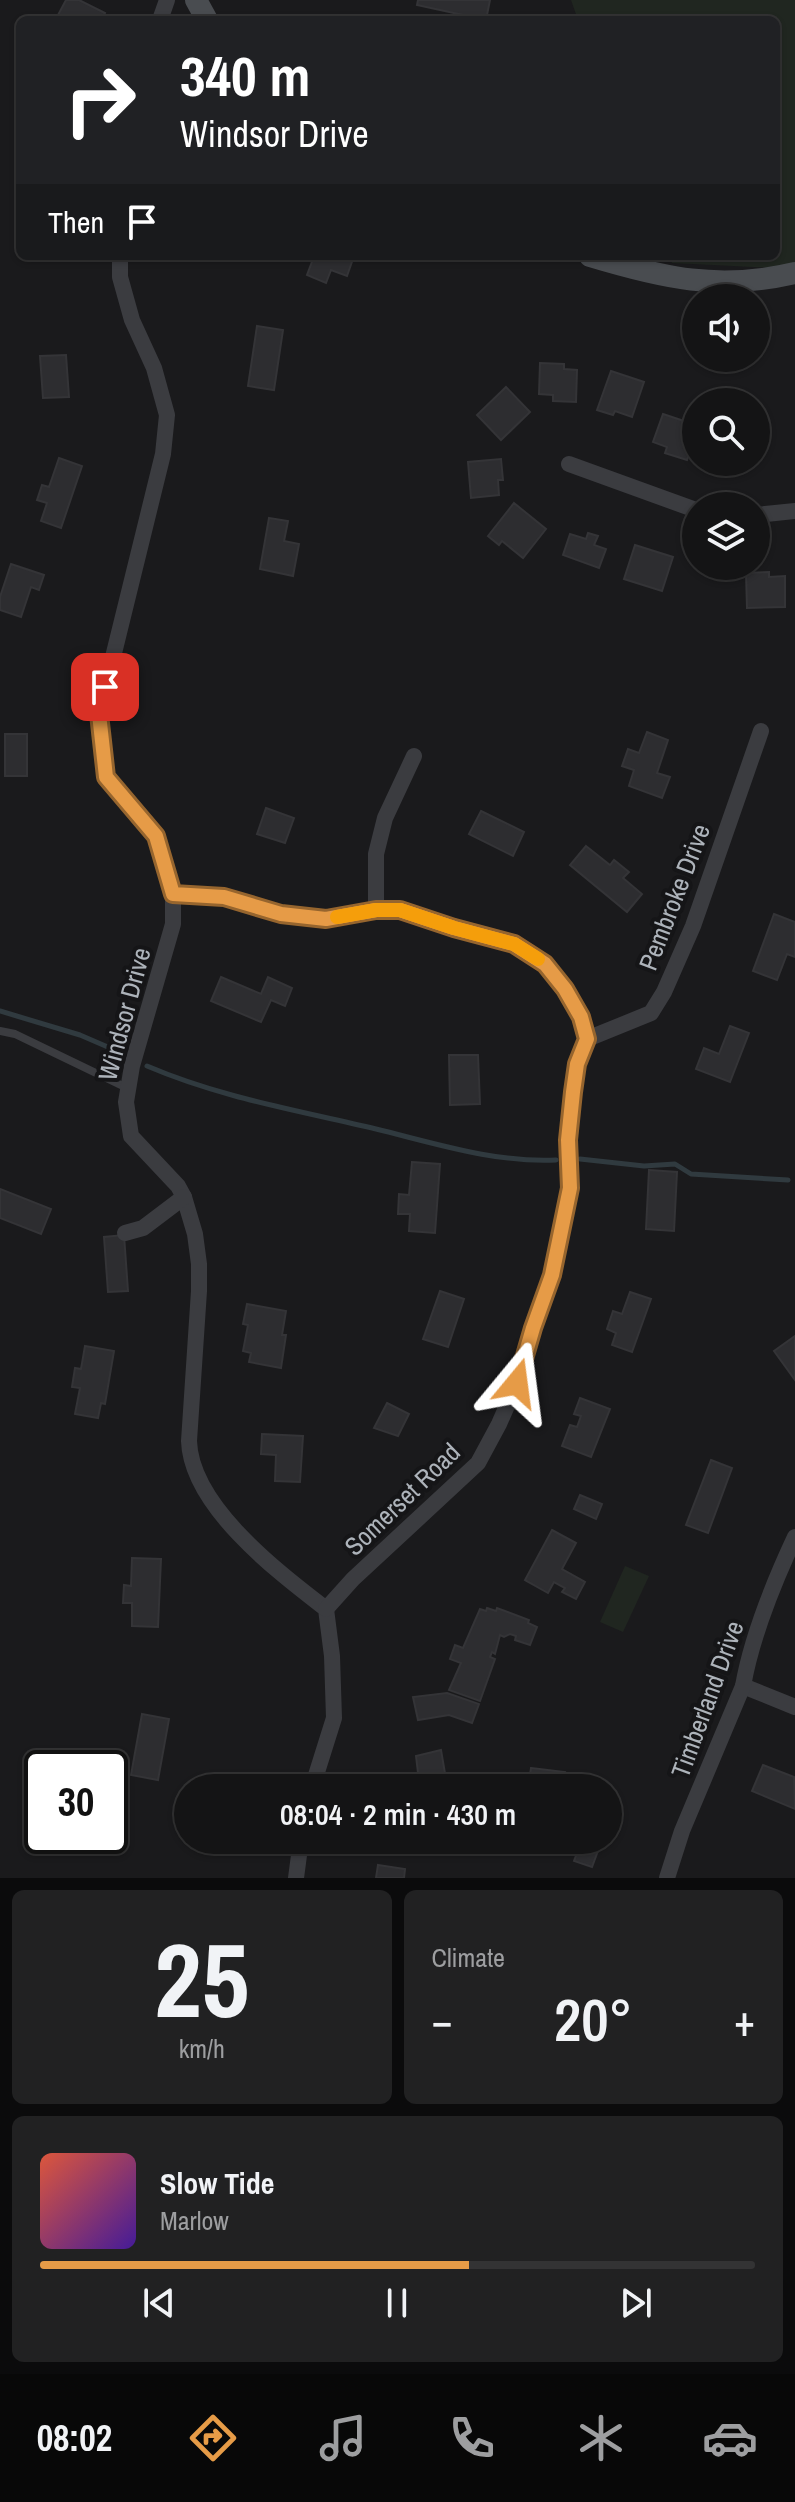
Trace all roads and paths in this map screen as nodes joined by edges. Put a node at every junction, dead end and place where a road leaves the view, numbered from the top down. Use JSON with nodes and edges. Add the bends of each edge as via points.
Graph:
{"nodes":[{"id":1,"x":120,"y":260,"type":"edge"},
{"id":2,"x":606,"y":260,"type":"edge"},
{"id":3,"x":795,"y":273,"type":"edge"},
{"id":4,"x":569,"y":464,"type":"dead end"},
{"id":5,"x":682,"y":505,"type":"edge"},
{"id":6,"x":795,"y":511,"type":"edge"},
{"id":7,"x":770,"y":514,"type":"edge"},
{"id":8,"x":761,"y":731,"type":"dead end"},
{"id":9,"x":414,"y":756,"type":"dead end"},
{"id":10,"x":173,"y":894,"type":"junction"},
{"id":11,"x":376,"y":910,"type":"junction"},
{"id":12,"x":0,"y":1031,"type":"edge"},
{"id":13,"x":587,"y":1039,"type":"junction"},
{"id":14,"x":128,"y":1088,"type":"junction"},
{"id":15,"x":184,"y":1197,"type":"junction"},
{"id":16,"x":125,"y":1233,"type":"dead end"},
{"id":17,"x":795,"y":1537,"type":"edge"},
{"id":18,"x":326,"y":1609,"type":"junction"},
{"id":19,"x":743,"y":1686,"type":"junction"},
{"id":20,"x":795,"y":1707,"type":"edge"},
{"id":21,"x":316,"y":1774,"type":"edge"},
{"id":22,"x":299,"y":1854,"type":"edge"},
{"id":23,"x":296,"y":1878,"type":"edge"},
{"id":24,"x":667,"y":1878,"type":"edge"}],
"edges":[{"from":1,"to":10,"type":"street","name":"Windsor Drive","via":[[132,320],[154,368],[167,415],[163,454],[99,714],[106,777],[156,836]]},
{"from":2,"to":3,"type":"street","via":[[708,283],[761,281]]},
{"from":4,"to":5,"type":"street"},
{"from":6,"to":7,"type":"street"},
{"from":8,"to":13,"type":"street","name":"Pembroke Drive","via":[[693,926],[664,992],[651,1013]]},
{"from":9,"to":11,"type":"street","via":[[385,818],[376,854]]},
{"from":10,"to":11,"type":"street","via":[[224,897],[281,914],[326,919]]},
{"from":10,"to":14,"type":"street","name":"Windsor Drive","via":[[173,924]]},
{"from":11,"to":13,"type":"street","via":[[400,910],[514,944],[545,964],[565,989]]},
{"from":12,"to":14,"type":"lane"},
{"from":13,"to":18,"type":"street","name":"Somerset Road","via":[[577,1064],[568,1140],[570,1188],[555,1261],[499,1424],[478,1463]]},
{"from":14,"to":15,"type":"street","name":"Windsor Drive","via":[[131,1136]]},
{"from":15,"to":16,"type":"street","via":[[143,1228]]},
{"from":15,"to":18,"type":"street","name":"Windsor Drive","via":[[199,1264],[189,1455],[229,1522],[278,1573]]},
{"from":17,"to":19,"type":"street","name":"Timberland Drive"},
{"from":18,"to":21,"type":"street","via":[[334,1718]]},
{"from":19,"to":20,"type":"street"},
{"from":19,"to":24,"type":"street","name":"Timberland Drive"},
{"from":22,"to":23,"type":"street"}]}
